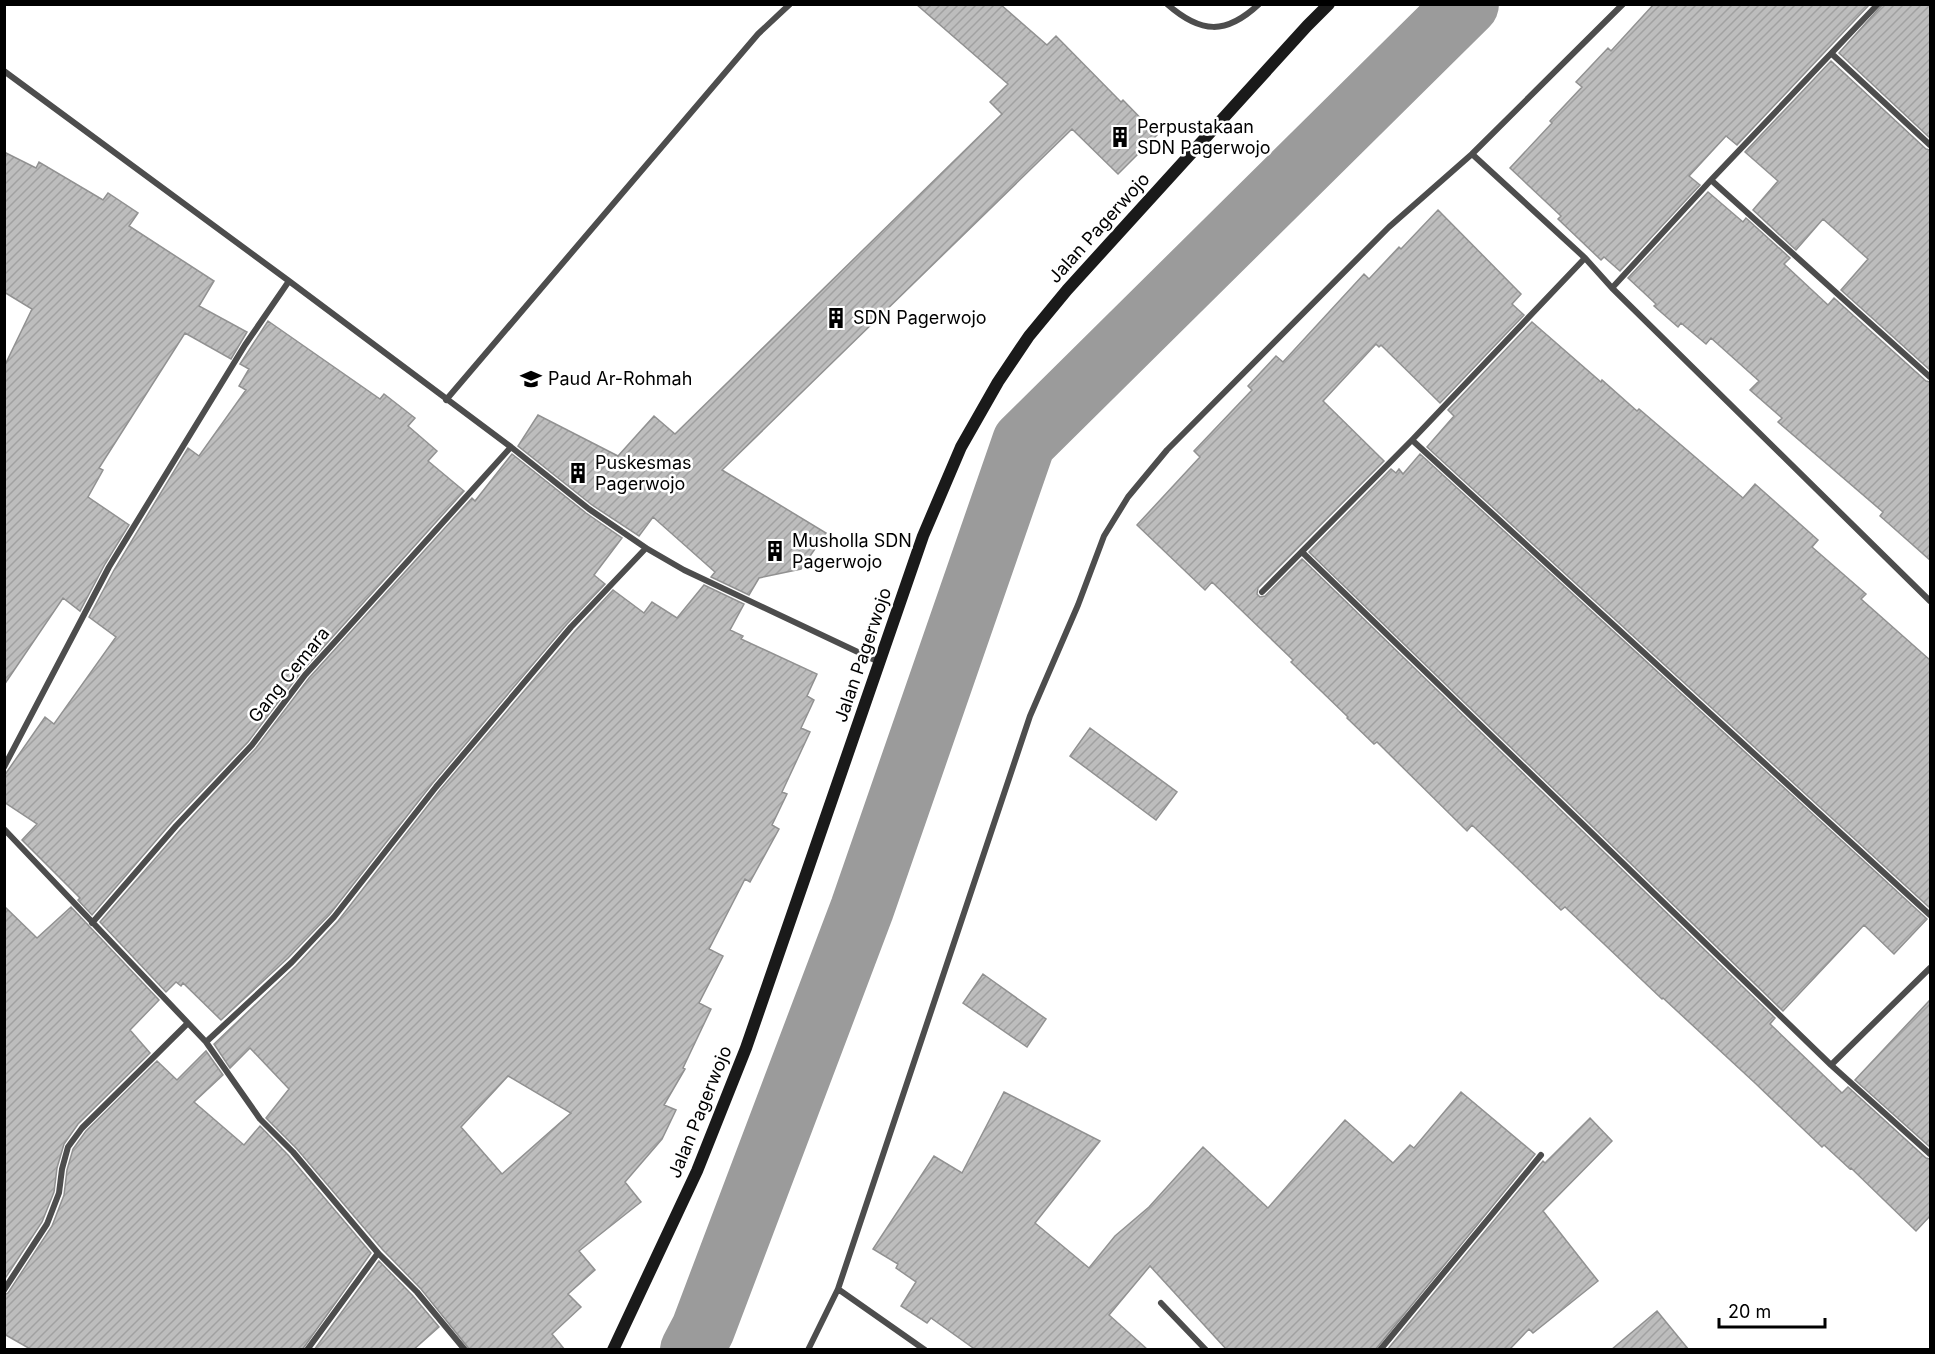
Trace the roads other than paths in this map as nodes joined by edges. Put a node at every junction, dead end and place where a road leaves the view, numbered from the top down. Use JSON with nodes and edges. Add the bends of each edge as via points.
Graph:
{"nodes":[{"id":1,"x":790,"y":4,"type":"edge"},
{"id":2,"x":1167,"y":4,"type":"edge"},
{"id":3,"x":1259,"y":4,"type":"edge"},
{"id":4,"x":1314,"y":4,"type":"edge"},
{"id":5,"x":1329,"y":4,"type":"edge"},
{"id":6,"x":1623,"y":4,"type":"edge"},
{"id":7,"x":1878,"y":4,"type":"edge"},
{"id":8,"x":1307,"y":26,"type":"junction"},
{"id":9,"x":1832,"y":54,"type":"junction"},
{"id":10,"x":4,"y":71,"type":"edge"},
{"id":11,"x":1930,"y":145,"type":"edge"},
{"id":12,"x":1472,"y":154,"type":"junction"},
{"id":13,"x":1711,"y":180,"type":"junction"},
{"id":14,"x":1585,"y":258,"type":"junction"},
{"id":15,"x":289,"y":281,"type":"junction"},
{"id":16,"x":1612,"y":288,"type":"junction"},
{"id":17,"x":1930,"y":377,"type":"edge"},
{"id":18,"x":446,"y":400,"type":"junction"},
{"id":19,"x":1412,"y":440,"type":"junction"},
{"id":20,"x":511,"y":447,"type":"junction"},
{"id":21,"x":646,"y":548,"type":"junction"},
{"id":22,"x":1302,"y":552,"type":"junction"},
{"id":23,"x":1262,"y":592,"type":"dead end"},
{"id":24,"x":1930,"y":601,"type":"edge"},
{"id":25,"x":879,"y":662,"type":"junction"},
{"id":26,"x":4,"y":766,"type":"edge"},
{"id":27,"x":4,"y":829,"type":"edge"},
{"id":28,"x":1930,"y":915,"type":"edge"},
{"id":29,"x":92,"y":923,"type":"junction"},
{"id":30,"x":1930,"y":968,"type":"edge"},
{"id":31,"x":187,"y":1024,"type":"junction"},
{"id":32,"x":206,"y":1042,"type":"junction"},
{"id":33,"x":1831,"y":1065,"type":"junction"},
{"id":34,"x":1930,"y":1154,"type":"edge"},
{"id":35,"x":1541,"y":1155,"type":"dead end"},
{"id":36,"x":378,"y":1253,"type":"junction"},
{"id":37,"x":838,"y":1289,"type":"junction"},
{"id":38,"x":4,"y":1290,"type":"edge"},
{"id":39,"x":1161,"y":1303,"type":"dead end"},
{"id":40,"x":307,"y":1350,"type":"edge"},
{"id":41,"x":465,"y":1350,"type":"edge"},
{"id":42,"x":613,"y":1350,"type":"edge"},
{"id":43,"x":808,"y":1350,"type":"edge"},
{"id":44,"x":925,"y":1350,"type":"edge"},
{"id":45,"x":1206,"y":1350,"type":"edge"},
{"id":46,"x":1380,"y":1350,"type":"edge"}],
"edges":[{"from":1,"to":18,"type":"street","via":[[758,34]]},
{"from":2,"to":3,"type":"street","via":[[1181,17],[1200,26],[1217,28],[1243,19]]},
{"from":4,"to":8,"type":"main road","name":"Jalan Pagerwojo"},
{"from":5,"to":8,"type":"main road","name":"Jalan Pagerwojo"},
{"from":6,"to":12,"type":"street"},
{"from":7,"to":9,"type":"street"},
{"from":8,"to":25,"type":"main road","name":"Jalan Pagerwojo","via":[[1067,290],[998,382],[961,447],[923,536]]},
{"from":9,"to":11,"type":"street"},
{"from":9,"to":13,"type":"street"},
{"from":10,"to":15,"type":"street"},
{"from":12,"to":14,"type":"street"},
{"from":12,"to":37,"type":"street","via":[[1389,227],[1167,450],[1128,497],[1104,536],[1030,716]]},
{"from":13,"to":16,"type":"street"},
{"from":13,"to":17,"type":"street"},
{"from":14,"to":16,"type":"street"},
{"from":14,"to":19,"type":"street"},
{"from":15,"to":18,"type":"street"},
{"from":15,"to":26,"type":"street","via":[[245,345],[110,567]]},
{"from":16,"to":24,"type":"street"},
{"from":18,"to":20,"type":"street"},
{"from":19,"to":22,"type":"street"},
{"from":19,"to":28,"type":"street"},
{"from":20,"to":21,"type":"street"},
{"from":20,"to":29,"type":"street","name":"Gang Cemara","via":[[305,675],[252,745]]},
{"from":21,"to":25,"type":"street","via":[[684,570]]},
{"from":21,"to":32,"type":"street","via":[[571,627],[436,787],[334,917]]},
{"from":22,"to":23,"type":"street"},
{"from":22,"to":33,"type":"street"},
{"from":25,"to":42,"type":"main road","name":"Jalan Pagerwojo","via":[[746,1048],[697,1171]]},
{"from":27,"to":29,"type":"street"},
{"from":29,"to":31,"type":"street"},
{"from":30,"to":33,"type":"street"},
{"from":31,"to":32,"type":"street"},
{"from":31,"to":38,"type":"street","via":[[82,1128],[68,1147],[59,1193],[46,1224]]},
{"from":32,"to":36,"type":"street","via":[[260,1119]]},
{"from":33,"to":34,"type":"street"},
{"from":35,"to":46,"type":"street"},
{"from":36,"to":40,"type":"street"},
{"from":36,"to":41,"type":"street"},
{"from":37,"to":43,"type":"street"},
{"from":37,"to":44,"type":"street"},
{"from":39,"to":45,"type":"street"}]}
